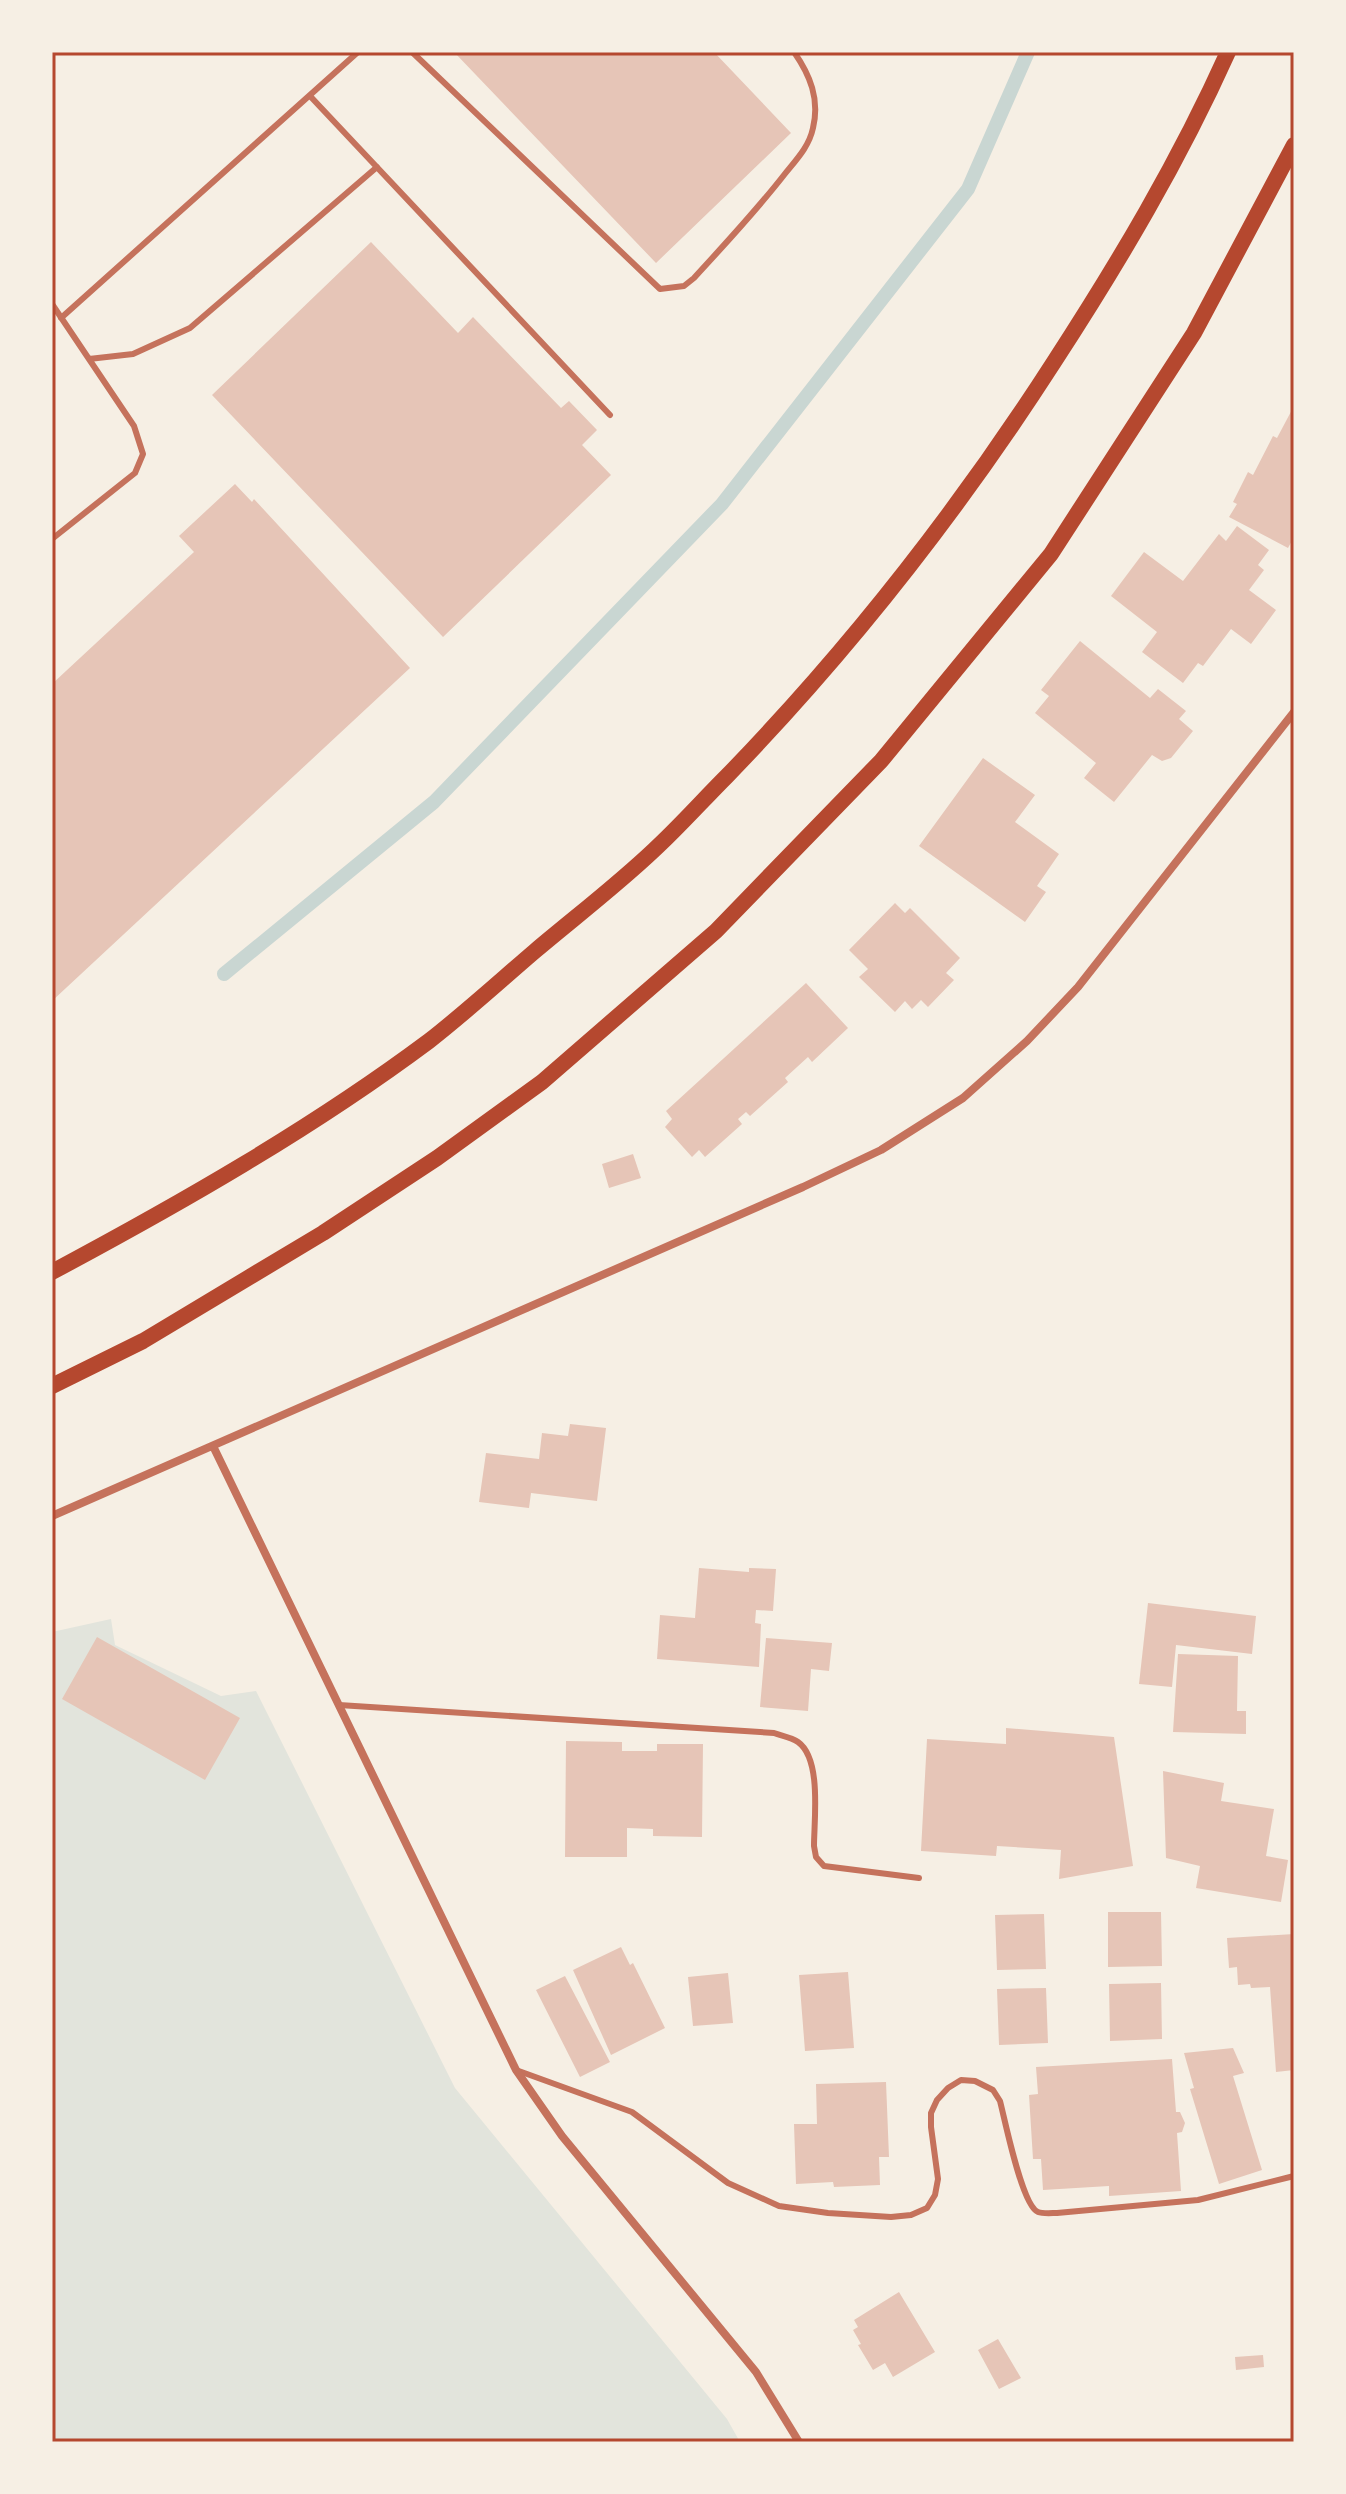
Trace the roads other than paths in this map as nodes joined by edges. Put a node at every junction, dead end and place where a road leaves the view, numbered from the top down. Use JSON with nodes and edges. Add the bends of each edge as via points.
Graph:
{"nodes":[{"id":1,"x":358,"y":52,"type":"edge"},
{"id":2,"x":412,"y":52,"type":"edge"},
{"id":3,"x":794,"y":52,"type":"edge"},
{"id":4,"x":1228,"y":52,"type":"edge"},
{"id":5,"x":310,"y":96,"type":"junction"},
{"id":6,"x":1294,"y":145,"type":"edge"},
{"id":7,"x":377,"y":167,"type":"junction"},
{"id":8,"x":52,"y":304,"type":"edge"},
{"id":9,"x":61,"y":318,"type":"junction"},
{"id":10,"x":89,"y":359,"type":"junction"},
{"id":11,"x":610,"y":415,"type":"dead end"},
{"id":12,"x":52,"y":539,"type":"edge"},
{"id":13,"x":1294,"y":712,"type":"edge"},
{"id":14,"x":76,"y":1259,"type":"junction"},
{"id":15,"x":52,"y":1263,"type":"edge"},
{"id":16,"x":52,"y":1272,"type":"edge"},
{"id":17,"x":52,"y":1386,"type":"edge"},
{"id":18,"x":213,"y":1446,"type":"junction"},
{"id":19,"x":52,"y":1516,"type":"edge"},
{"id":20,"x":339,"y":1705,"type":"junction"},
{"id":21,"x":919,"y":1878,"type":"dead end"},
{"id":22,"x":516,"y":2070,"type":"junction"},
{"id":23,"x":1294,"y":2176,"type":"edge"},
{"id":24,"x":799,"y":2442,"type":"edge"}],
"edges":[{"from":1,"to":5,"type":"lane"},
{"from":2,"to":3,"type":"lane","via":[[660,289],[684,286],[694,278],[809,143],[815,99],[810,75]]},
{"from":4,"to":14,"type":"main road","via":[[1197,121],[1112,273],[1032,397],[879,607],[765,737],[655,850],[432,1038],[293,1131]]},
{"from":5,"to":7,"type":"lane"},
{"from":5,"to":9,"type":"lane"},
{"from":6,"to":17,"type":"main road","via":[[1194,333],[1051,554],[881,761],[716,931],[542,1082],[437,1158],[143,1341]]},
{"from":7,"to":10,"type":"lane","via":[[190,328],[133,354]]},
{"from":7,"to":11,"type":"lane"},
{"from":8,"to":9,"type":"lane"},
{"from":9,"to":10,"type":"lane"},
{"from":10,"to":12,"type":"lane","via":[[134,426],[143,454],[135,473]]},
{"from":13,"to":18,"type":"street","via":[[1078,987],[963,1098],[881,1150],[803,1187]]},
{"from":14,"to":15,"type":"main road"},
{"from":14,"to":16,"type":"main road"},
{"from":18,"to":19,"type":"street"},
{"from":18,"to":20,"type":"street"},
{"from":20,"to":21,"type":"lane","via":[[791,1738],[801,1744],[814,1776],[816,1857],[824,1866]]},
{"from":20,"to":22,"type":"street"},
{"from":22,"to":23,"type":"lane","via":[[632,2112],[728,2183],[779,2206],[891,2217],[927,2208],[938,2179],[931,2113],[948,2088],[961,2080],[993,2090],[1000,2101],[1024,2192],[1038,2212],[1198,2200]]},
{"from":22,"to":24,"type":"street","via":[[562,2136],[756,2372]]}]}
